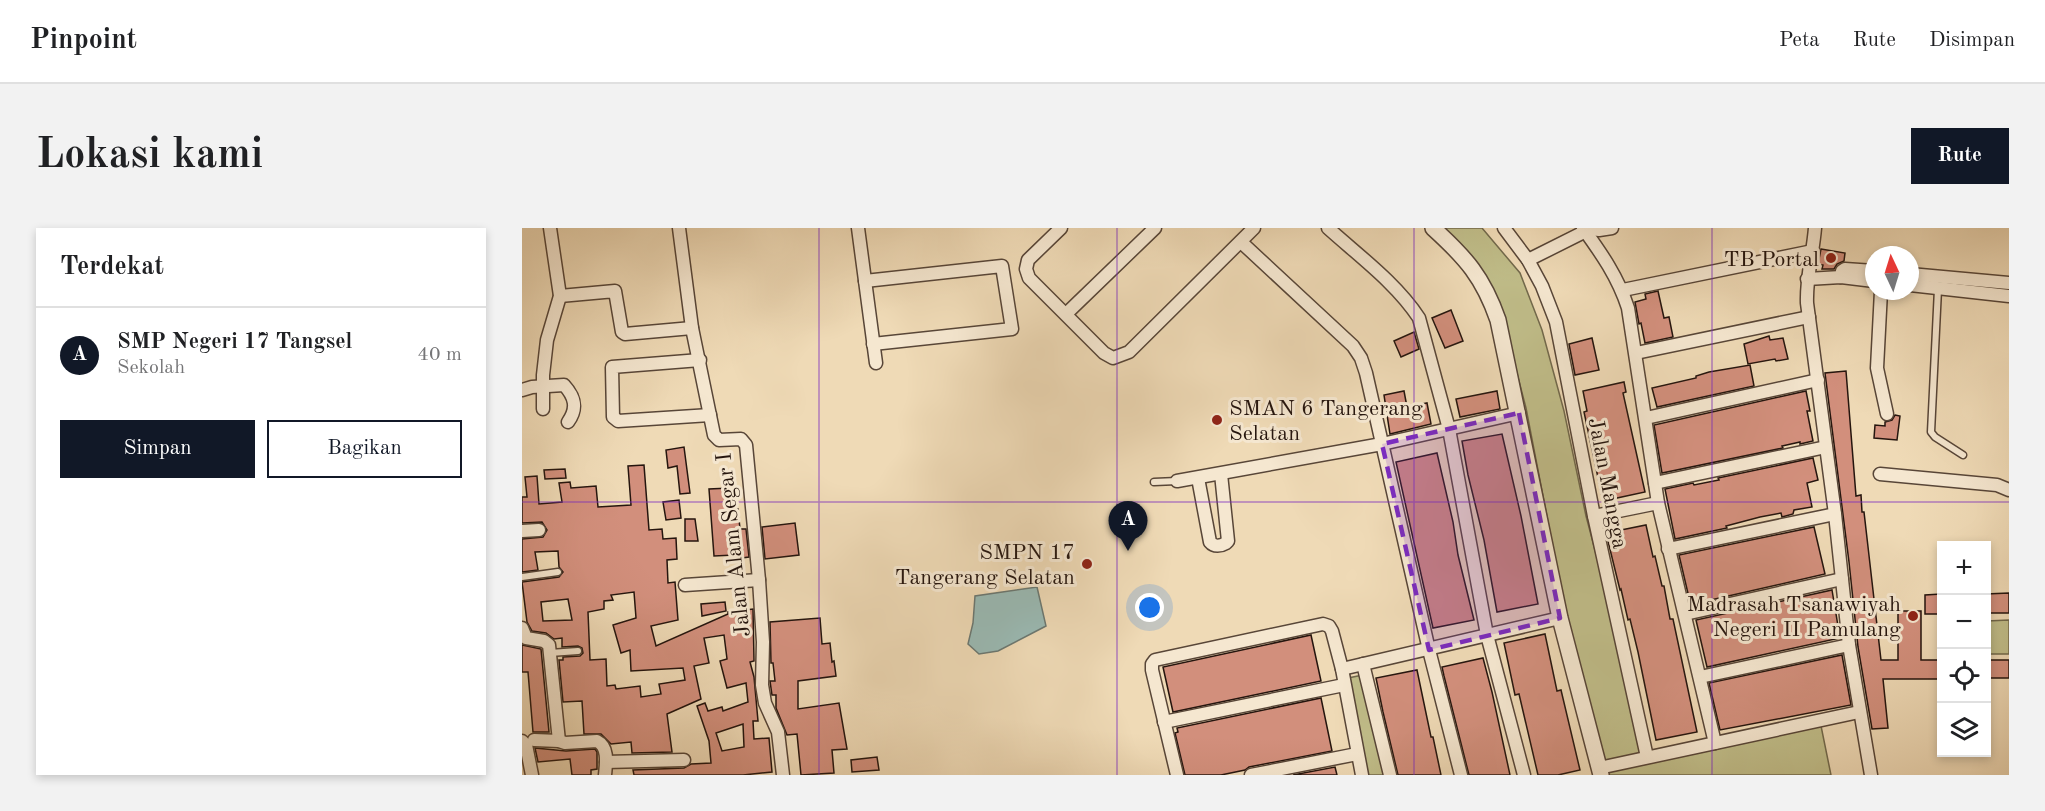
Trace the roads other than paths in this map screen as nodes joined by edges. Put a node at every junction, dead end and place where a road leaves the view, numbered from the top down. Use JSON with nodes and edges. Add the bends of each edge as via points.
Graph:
{"nodes":[{"id":1,"x":550,"y":228,"type":"edge"},
{"id":2,"x":679,"y":228,"type":"edge"},
{"id":3,"x":858,"y":228,"type":"edge"},
{"id":4,"x":1061,"y":228,"type":"edge"},
{"id":5,"x":1155,"y":228,"type":"edge"},
{"id":6,"x":1254,"y":228,"type":"edge"},
{"id":7,"x":1328,"y":228,"type":"edge"},
{"id":8,"x":1433,"y":228,"type":"edge"},
{"id":9,"x":1504,"y":228,"type":"edge"},
{"id":10,"x":1612,"y":228,"type":"edge"},
{"id":11,"x":1815,"y":228,"type":"edge"},
{"id":12,"x":1588,"y":229,"type":"edge"},
{"id":13,"x":1241,"y":242,"type":"junction"},
{"id":14,"x":1813,"y":251,"type":"junction"},
{"id":15,"x":1528,"y":260,"type":"junction"},
{"id":16,"x":1865,"y":270,"type":"edge"},
{"id":17,"x":1919,"y":276,"type":"edge"},
{"id":18,"x":1841,"y":277,"type":"junction"},
{"id":19,"x":1808,"y":279,"type":"junction"},
{"id":20,"x":1865,"y":280,"type":"edge"},
{"id":21,"x":865,"y":281,"type":"junction"},
{"id":22,"x":2009,"y":283,"type":"edge"},
{"id":23,"x":1919,"y":286,"type":"edge"},
{"id":24,"x":1979,"y":286,"type":"junction"},
{"id":25,"x":1938,"y":288,"type":"junction"},
{"id":26,"x":1623,"y":290,"type":"junction"},
{"id":27,"x":560,"y":296,"type":"junction"},
{"id":28,"x":2009,"y":296,"type":"edge"},
{"id":29,"x":1881,"y":300,"type":"edge"},
{"id":30,"x":1066,"y":314,"type":"junction"},
{"id":31,"x":1809,"y":317,"type":"junction"},
{"id":32,"x":692,"y":328,"type":"junction"},
{"id":33,"x":873,"y":344,"type":"junction"},
{"id":34,"x":1636,"y":353,"type":"junction"},
{"id":35,"x":699,"y":360,"type":"junction"},
{"id":36,"x":876,"y":363,"type":"dead end"},
{"id":37,"x":1818,"y":380,"type":"junction"},
{"id":38,"x":543,"y":386,"type":"junction"},
{"id":39,"x":522,"y":390,"type":"edge"},
{"id":40,"x":543,"y":409,"type":"dead end"},
{"id":41,"x":1519,"y":413,"type":"junction"},
{"id":42,"x":1887,"y":414,"type":"dead end"},
{"id":43,"x":710,"y":415,"type":"junction"},
{"id":44,"x":1646,"y":418,"type":"junction"},
{"id":45,"x":568,"y":422,"type":"dead end"},
{"id":46,"x":1449,"y":429,"type":"junction"},
{"id":47,"x":1382,"y":444,"type":"junction"},
{"id":48,"x":1826,"y":447,"type":"junction"},
{"id":49,"x":1963,"y":455,"type":"dead end"},
{"id":50,"x":1221,"y":474,"type":"junction"},
{"id":51,"x":1880,"y":474,"type":"dead end"},
{"id":52,"x":1198,"y":478,"type":"junction"},
{"id":53,"x":1177,"y":481,"type":"joint"},
{"id":54,"x":1154,"y":482,"type":"dead end"},
{"id":55,"x":1655,"y":483,"type":"junction"},
{"id":56,"x":2009,"y":490,"type":"edge"},
{"id":57,"x":1658,"y":503,"type":"junction"},
{"id":58,"x":1835,"y":514,"type":"junction"},
{"id":59,"x":1594,"y":516,"type":"junction"},
{"id":60,"x":539,"y":530,"type":"dead end"},
{"id":61,"x":522,"y":531,"type":"edge"},
{"id":62,"x":1668,"y":549,"type":"junction"},
{"id":63,"x":558,"y":572,"type":"dead end"},
{"id":64,"x":522,"y":577,"type":"edge"},
{"id":65,"x":1842,"y":579,"type":"junction"},
{"id":66,"x":759,"y":580,"type":"junction"},
{"id":67,"x":685,"y":585,"type":"dead end"},
{"id":68,"x":1684,"y":614,"type":"junction"},
{"id":69,"x":1560,"y":618,"type":"junction"},
{"id":70,"x":522,"y":628,"type":"edge"},
{"id":71,"x":1486,"y":635,"type":"junction"},
{"id":72,"x":1849,"y":645,"type":"junction"},
{"id":73,"x":1429,"y":650,"type":"junction"},
{"id":74,"x":578,"y":651,"type":"dead end"},
{"id":75,"x":550,"y":653,"type":"junction"},
{"id":76,"x":1363,"y":664,"type":"junction"},
{"id":77,"x":1342,"y":669,"type":"junction"},
{"id":78,"x":1700,"y":677,"type":"junction"},
{"id":79,"x":1344,"y":685,"type":"junction"},
{"id":80,"x":1859,"y":712,"type":"junction"},
{"id":81,"x":1164,"y":722,"type":"junction"},
{"id":82,"x":528,"y":741,"type":"edge"},
{"id":83,"x":559,"y":741,"type":"junction"},
{"id":84,"x":1715,"y":743,"type":"junction"},
{"id":85,"x":1357,"y":754,"type":"junction"},
{"id":86,"x":1647,"y":757,"type":"junction"},
{"id":87,"x":684,"y":760,"type":"dead end"},
{"id":88,"x":605,"y":769,"type":"edge"},
{"id":89,"x":1600,"y":772,"type":"edge"},
{"id":90,"x":532,"y":775,"type":"edge"},
{"id":91,"x":783,"y":775,"type":"edge"},
{"id":92,"x":1177,"y":775,"type":"edge"},
{"id":93,"x":1251,"y":775,"type":"edge"},
{"id":94,"x":1362,"y":775,"type":"edge"},
{"id":95,"x":1390,"y":775,"type":"edge"},
{"id":96,"x":1461,"y":775,"type":"edge"},
{"id":97,"x":1524,"y":775,"type":"edge"},
{"id":98,"x":1871,"y":775,"type":"edge"}],
"edges":[{"from":1,"to":27,"type":"street"},
{"from":2,"to":32,"type":"street","name":"Jalan Alam Segar I"},
{"from":3,"to":21,"type":"street"},
{"from":4,"to":30,"type":"street","via":[[1028,260],[1026,269],[1029,278]]},
{"from":5,"to":30,"type":"street"},
{"from":6,"to":13,"type":"street"},
{"from":7,"to":46,"type":"street","via":[[1397,292],[1419,318]]},
{"from":8,"to":41,"type":"street","via":[[1471,266],[1490,295]]},
{"from":9,"to":15,"type":"street","name":"Jalan Mangga"},
{"from":10,"to":12,"type":"street"},
{"from":11,"to":14,"type":"street"},
{"from":12,"to":15,"type":"street"},
{"from":12,"to":26,"type":"street"},
{"from":13,"to":30,"type":"street","via":[[1120,357],[1104,354]]},
{"from":13,"to":47,"type":"street","via":[[1353,346],[1366,373]]},
{"from":14,"to":19,"type":"street"},
{"from":14,"to":26,"type":"street"},
{"from":15,"to":59,"type":"street","name":"Jalan Mangga","via":[[1556,322]]},
{"from":16,"to":18,"type":"street","via":[[1845,269]]},
{"from":17,"to":24,"type":"street"},
{"from":18,"to":19,"type":"street"},
{"from":18,"to":20,"type":"street"},
{"from":19,"to":31,"type":"street"},
{"from":21,"to":33,"type":"street"},
{"from":21,"to":33,"type":"street","via":[[1002,266],[1012,329]]},
{"from":22,"to":24,"type":"street"},
{"from":23,"to":25,"type":"street"},
{"from":24,"to":25,"type":"street"},
{"from":24,"to":28,"type":"street"},
{"from":25,"to":49,"type":"lane","via":[[1931,432]]},
{"from":26,"to":34,"type":"street"},
{"from":27,"to":32,"type":"street","via":[[615,291],[625,334]]},
{"from":27,"to":38,"type":"street","via":[[548,340]]},
{"from":29,"to":42,"type":"street","via":[[1877,368]]},
{"from":31,"to":34,"type":"street"},
{"from":31,"to":37,"type":"street"},
{"from":32,"to":35,"type":"street","name":"Jalan Alam Segar I"},
{"from":33,"to":36,"type":"street"},
{"from":34,"to":44,"type":"street"},
{"from":35,"to":43,"type":"street","name":"Jalan Alam Segar I"},
{"from":35,"to":43,"type":"street","via":[[612,367],[613,417],[618,421]]},
{"from":37,"to":44,"type":"street"},
{"from":37,"to":48,"type":"street"},
{"from":38,"to":39,"type":"street"},
{"from":38,"to":40,"type":"street"},
{"from":38,"to":45,"type":"street","via":[[564,385],[571,393],[574,414]]},
{"from":41,"to":46,"type":"street"},
{"from":41,"to":69,"type":"street"},
{"from":43,"to":66,"type":"street","name":"Jalan Alam Segar I","via":[[716,438],[737,438],[746,446]]},
{"from":44,"to":55,"type":"street"},
{"from":46,"to":47,"type":"street"},
{"from":46,"to":71,"type":"street"},
{"from":47,"to":50,"type":"street"},
{"from":47,"to":73,"type":"street"},
{"from":48,"to":55,"type":"street"},
{"from":48,"to":58,"type":"street"},
{"from":50,"to":52,"type":"street"},
{"from":50,"to":52,"type":"street","via":[[1228,541],[1219,546],[1209,542]]},
{"from":51,"to":56,"type":"street","via":[[1997,485]]},
{"from":52,"to":53,"type":"street"},
{"from":53,"to":54,"type":"lane"},
{"from":55,"to":57,"type":"street"},
{"from":57,"to":59,"type":"street"},
{"from":57,"to":62,"type":"street"},
{"from":58,"to":62,"type":"street"},
{"from":58,"to":65,"type":"street"},
{"from":59,"to":86,"type":"street","name":"Jalan Mangga"},
{"from":60,"to":61,"type":"street"},
{"from":62,"to":68,"type":"street"},
{"from":63,"to":64,"type":"lane"},
{"from":65,"to":68,"type":"street"},
{"from":65,"to":72,"type":"street"},
{"from":66,"to":67,"type":"street"},
{"from":66,"to":91,"type":"street","name":"Jalan Alam Segar I","via":[[763,696],[778,732]]},
{"from":68,"to":78,"type":"street"},
{"from":69,"to":71,"type":"street"},
{"from":69,"to":89,"type":"street"},
{"from":70,"to":75,"type":"street","via":[[526,638],[547,643]]},
{"from":71,"to":73,"type":"street"},
{"from":71,"to":97,"type":"street"},
{"from":72,"to":78,"type":"street"},
{"from":72,"to":80,"type":"street"},
{"from":73,"to":76,"type":"street"},
{"from":73,"to":96,"type":"street"},
{"from":74,"to":75,"type":"lane"},
{"from":75,"to":83,"type":"street"},
{"from":76,"to":77,"type":"street"},
{"from":76,"to":95,"type":"street"},
{"from":77,"to":79,"type":"street"},
{"from":77,"to":81,"type":"street","via":[[1329,626],[1323,624],[1155,660],[1152,670]]},
{"from":78,"to":84,"type":"street"},
{"from":79,"to":81,"type":"street"},
{"from":79,"to":85,"type":"street"},
{"from":80,"to":84,"type":"street"},
{"from":80,"to":98,"type":"street"},
{"from":81,"to":92,"type":"street"},
{"from":82,"to":83,"type":"street"},
{"from":82,"to":90,"type":"street"},
{"from":83,"to":88,"type":"street","via":[[602,743]]},
{"from":84,"to":86,"type":"street"},
{"from":85,"to":93,"type":"street"},
{"from":85,"to":94,"type":"street"},
{"from":86,"to":89,"type":"street"},
{"from":87,"to":88,"type":"street"}]}
